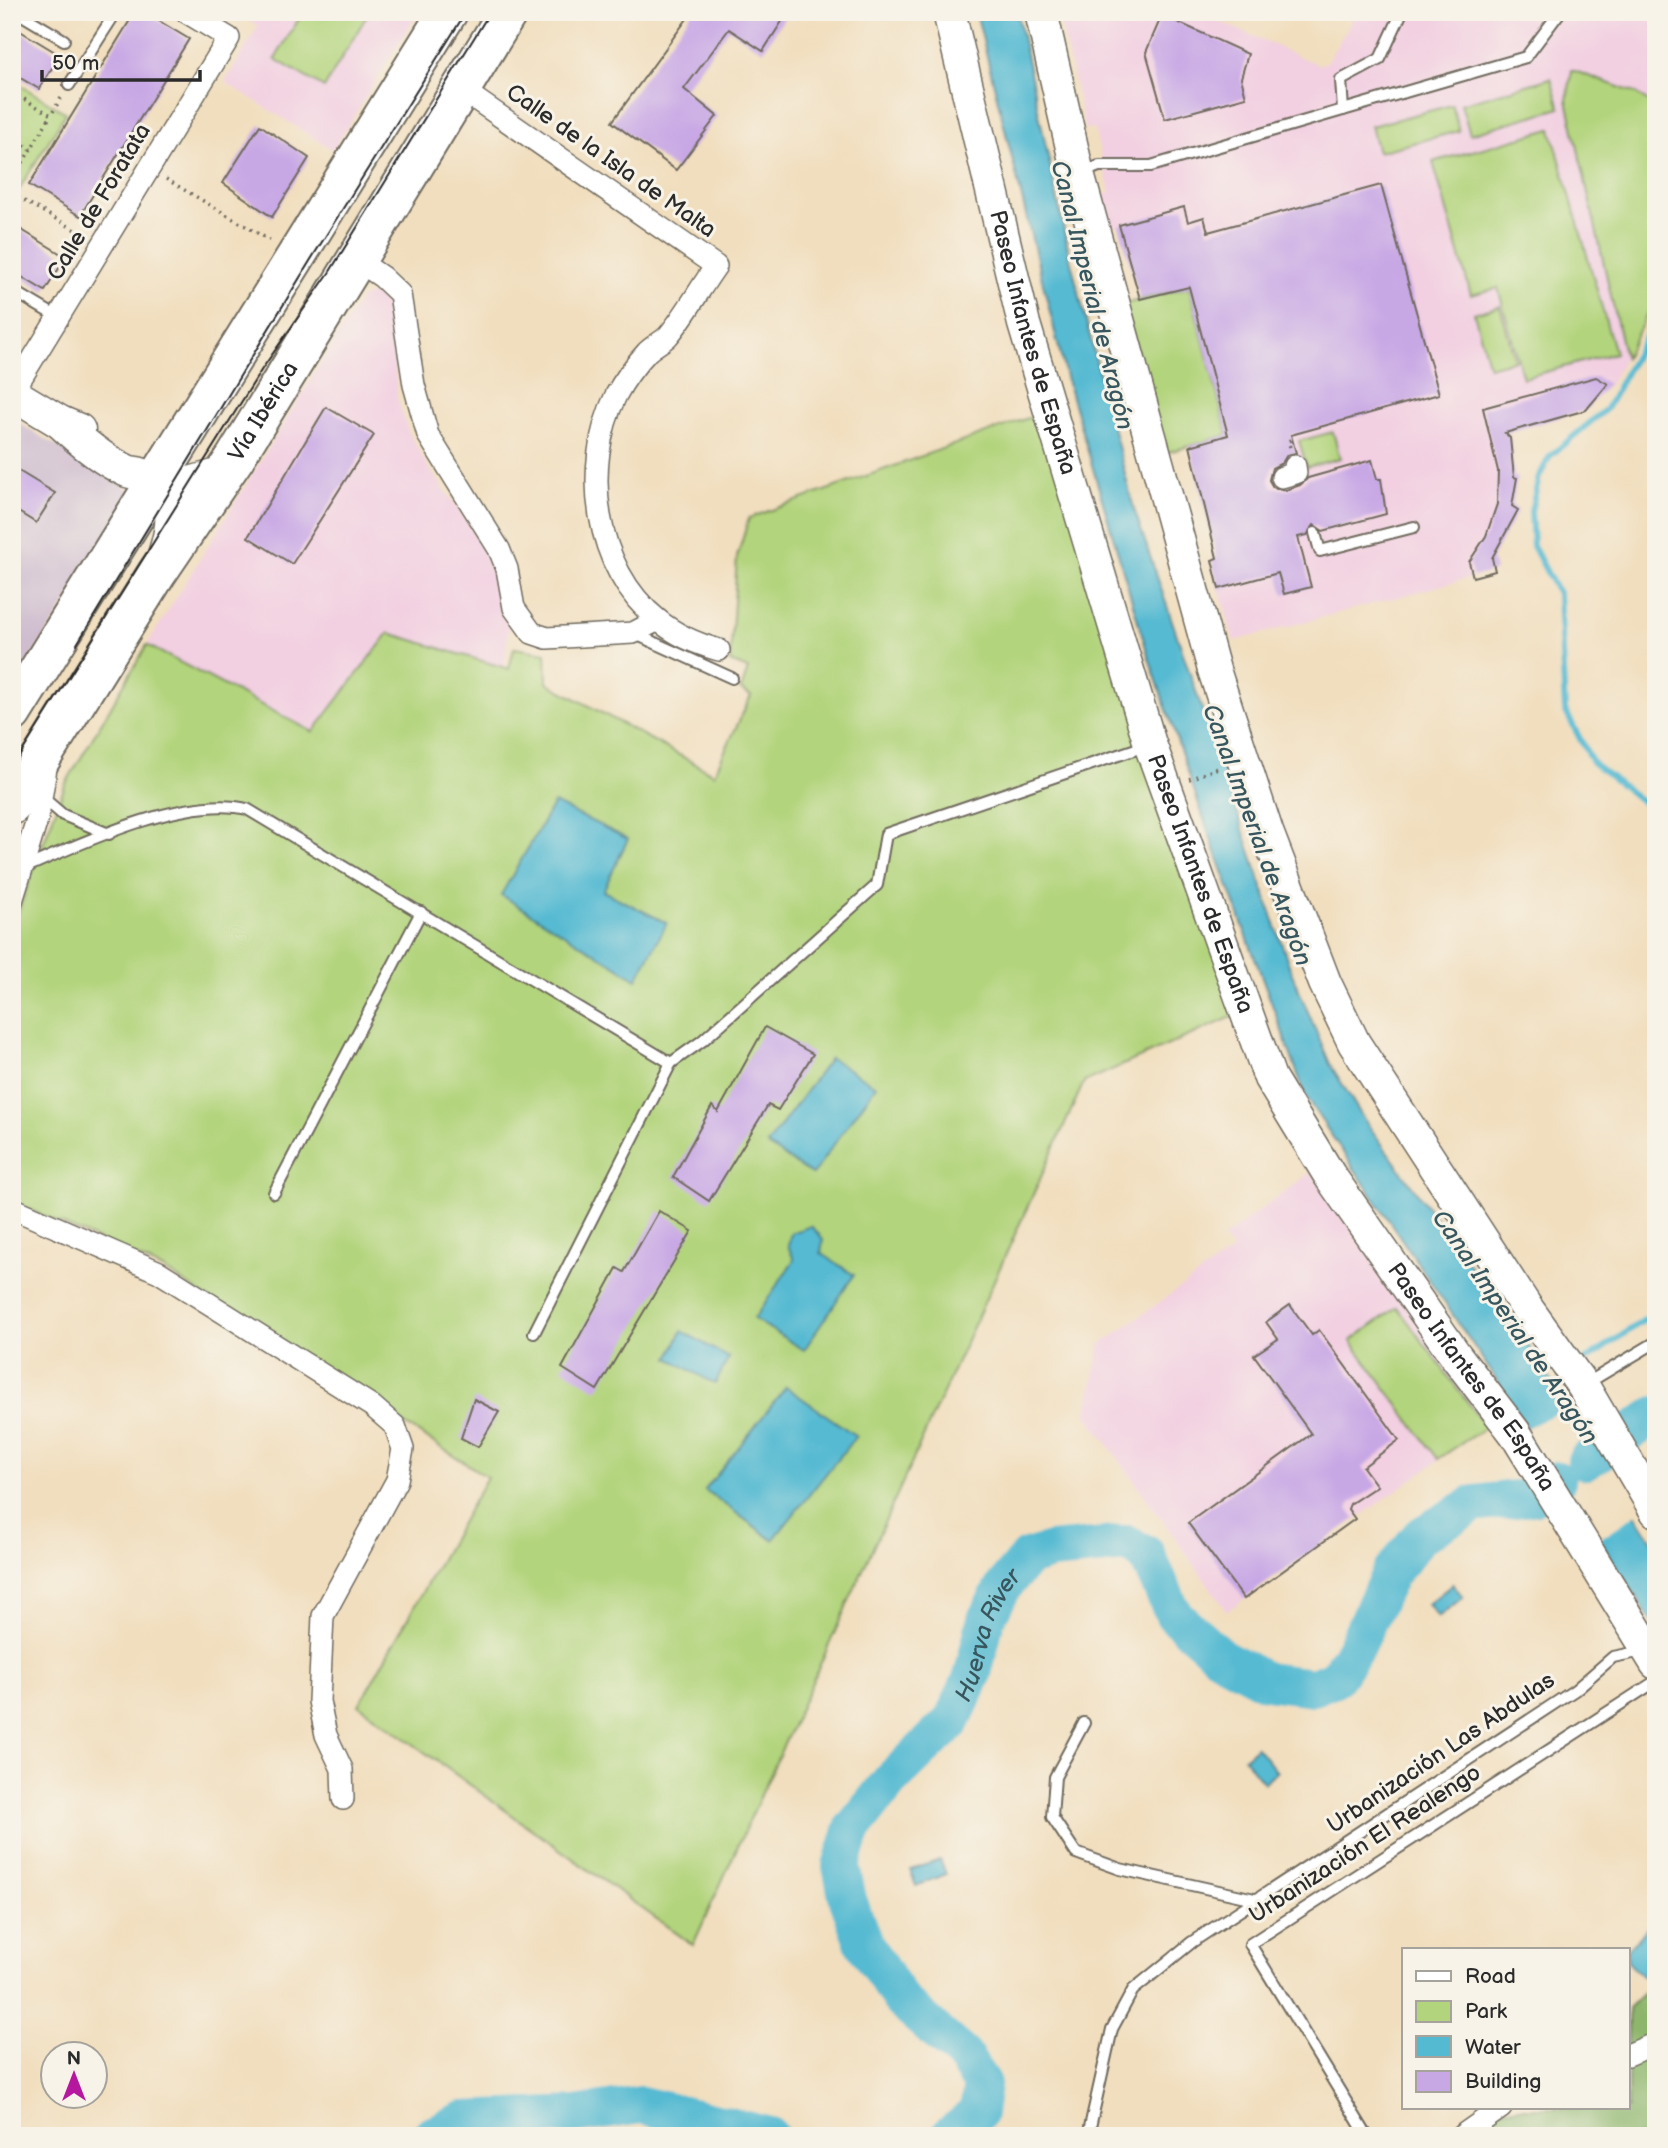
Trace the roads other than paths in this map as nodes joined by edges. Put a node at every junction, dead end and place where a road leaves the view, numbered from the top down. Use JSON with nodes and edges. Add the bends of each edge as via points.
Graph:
{"nodes":[{"id":1,"x":17,"y":12,"type":"edge"},
{"id":2,"x":116,"y":12,"type":"edge"},
{"id":3,"x":186,"y":12,"type":"edge"},
{"id":4,"x":448,"y":12,"type":"edge"},
{"id":5,"x":509,"y":12,"type":"edge"},
{"id":6,"x":949,"y":12,"type":"edge"},
{"id":7,"x":1041,"y":12,"type":"edge"},
{"id":8,"x":1402,"y":12,"type":"edge"},
{"id":9,"x":1560,"y":12,"type":"edge"},
{"id":10,"x":64,"y":40,"type":"dead end"},
{"id":11,"x":69,"y":85,"type":"dead end"},
{"id":12,"x":461,"y":89,"type":"junction"},
{"id":13,"x":1343,"y":110,"type":"junction"},
{"id":14,"x":1078,"y":174,"type":"junction"},
{"id":15,"x":357,"y":260,"type":"junction"},
{"id":16,"x":12,"y":290,"type":"edge"},
{"id":17,"x":59,"y":318,"type":"junction"},
{"id":18,"x":12,"y":393,"type":"edge"},
{"id":19,"x":225,"y":473,"type":"junction"},
{"id":20,"x":148,"y":478,"type":"junction"},
{"id":21,"x":1414,"y":527,"type":"dead end"},
{"id":22,"x":1315,"y":533,"type":"dead end"},
{"id":23,"x":158,"y":573,"type":"junction"},
{"id":24,"x":658,"y":620,"type":"junction"},
{"id":25,"x":633,"y":633,"type":"junction"},
{"id":26,"x":719,"y":650,"type":"dead end"},
{"id":27,"x":732,"y":678,"type":"dead end"},
{"id":28,"x":12,"y":713,"type":"edge"},
{"id":29,"x":1150,"y":744,"type":"junction"},
{"id":30,"x":27,"y":801,"type":"edge"},
{"id":31,"x":109,"y":834,"type":"junction"},
{"id":32,"x":24,"y":868,"type":"junction"},
{"id":33,"x":12,"y":901,"type":"edge"},
{"id":34,"x":421,"y":912,"type":"junction"},
{"id":35,"x":671,"y":1063,"type":"junction"},
{"id":36,"x":274,"y":1193,"type":"dead end"},
{"id":37,"x":12,"y":1208,"type":"edge"},
{"id":38,"x":534,"y":1333,"type":"dead end"},
{"id":39,"x":1656,"y":1342,"type":"edge"},
{"id":40,"x":1583,"y":1391,"type":"junction"},
{"id":41,"x":1654,"y":1507,"type":"edge"},
{"id":42,"x":1652,"y":1656,"type":"edge"},
{"id":43,"x":1656,"y":1681,"type":"edge"},
{"id":44,"x":1084,"y":1723,"type":"dead end"},
{"id":45,"x":343,"y":1799,"type":"dead end"},
{"id":46,"x":1259,"y":1900,"type":"junction"},
{"id":47,"x":1656,"y":2043,"type":"edge"},
{"id":48,"x":1630,"y":2054,"type":"edge"},
{"id":49,"x":1497,"y":2110,"type":"edge"},
{"id":50,"x":1088,"y":2136,"type":"edge"},
{"id":51,"x":1367,"y":2136,"type":"edge"},
{"id":52,"x":1461,"y":2136,"type":"edge"}],
"edges":[{"from":1,"to":10,"type":"lane"},
{"from":2,"to":11,"type":"lane"},
{"from":3,"to":17,"type":"street","name":"Calle de Foratata","via":[[229,38]]},
{"from":4,"to":20,"type":"highway"},
{"from":5,"to":12,"type":"highway","name":"Vía Ibérica"},
{"from":6,"to":29,"type":"street","name":"Paseo Infantes de España","via":[[1024,324]]},
{"from":7,"to":14,"type":"street"},
{"from":8,"to":13,"type":"lane","via":[[1380,59],[1341,80]]},
{"from":9,"to":13,"type":"lane","via":[[1526,57]]},
{"from":12,"to":15,"type":"highway","name":"Vía Ibérica"},
{"from":12,"to":24,"type":"street","name":"Calle de la Isla de Malta","via":[[716,266],[667,337],[632,370],[606,419],[600,446],[597,473],[604,535],[629,587]]},
{"from":13,"to":14,"type":"lane","via":[[1151,166],[1099,166]]},
{"from":14,"to":40,"type":"street","via":[[1214,670],[1254,794],[1325,983],[1354,1043]]},
{"from":15,"to":19,"type":"highway","name":"Vía Ibérica"},
{"from":15,"to":25,"type":"street","via":[[400,295],[414,385],[428,435],[499,549],[521,622],[532,633],[547,638]]},
{"from":16,"to":17,"type":"lane"},
{"from":17,"to":18,"type":"street","name":"Calle de Foratata"},
{"from":18,"to":20,"type":"street","via":[[127,472]]},
{"from":19,"to":20,"type":"street","via":[[190,483]]},
{"from":19,"to":23,"type":"highway","name":"Vía Ibérica"},
{"from":20,"to":23,"type":"street","via":[[169,496],[174,510]]},
{"from":20,"to":28,"type":"highway"},
{"from":21,"to":22,"type":"lane","via":[[1320,551]]},
{"from":23,"to":30,"type":"highway","name":"Vía Ibérica","via":[[48,749]]},
{"from":24,"to":25,"type":"street"},
{"from":24,"to":26,"type":"street","name":"Calle de la Isla de Malta","via":[[688,639]]},
{"from":25,"to":27,"type":"lane"},
{"from":29,"to":35,"type":"lane","via":[[886,834],[877,885],[702,1041]]},
{"from":29,"to":42,"type":"street","name":"Paseo Infantes de España","via":[[1279,1097],[1335,1185],[1515,1433]]},
{"from":30,"to":31,"type":"lane"},
{"from":30,"to":32,"type":"street"},
{"from":31,"to":32,"type":"lane"},
{"from":31,"to":34,"type":"lane","via":[[190,809],[231,805],[247,809]]},
{"from":32,"to":33,"type":"street"},
{"from":34,"to":35,"type":"lane"},
{"from":34,"to":36,"type":"lane"},
{"from":35,"to":38,"type":"lane"},
{"from":37,"to":45,"type":"street","via":[[159,1272],[372,1406],[395,1426],[403,1449],[397,1480],[323,1616],[319,1701],[326,1735],[342,1769]]},
{"from":39,"to":40,"type":"lane"},
{"from":40,"to":41,"type":"street"},
{"from":42,"to":46,"type":"lane","name":"Urbanización Las Abdulas","via":[[1613,1657],[1575,1690]]},
{"from":43,"to":51,"type":"lane","name":"Urbanización El Realengo","via":[[1250,1944]]},
{"from":44,"to":46,"type":"lane","via":[[1055,1777],[1052,1817],[1076,1853],[1120,1869]]},
{"from":46,"to":50,"type":"lane","name":"Urbanización Las Abdulas","via":[[1192,1942],[1133,1990],[1112,2029]]},
{"from":47,"to":48,"type":"street"},
{"from":49,"to":52,"type":"street"}]}
